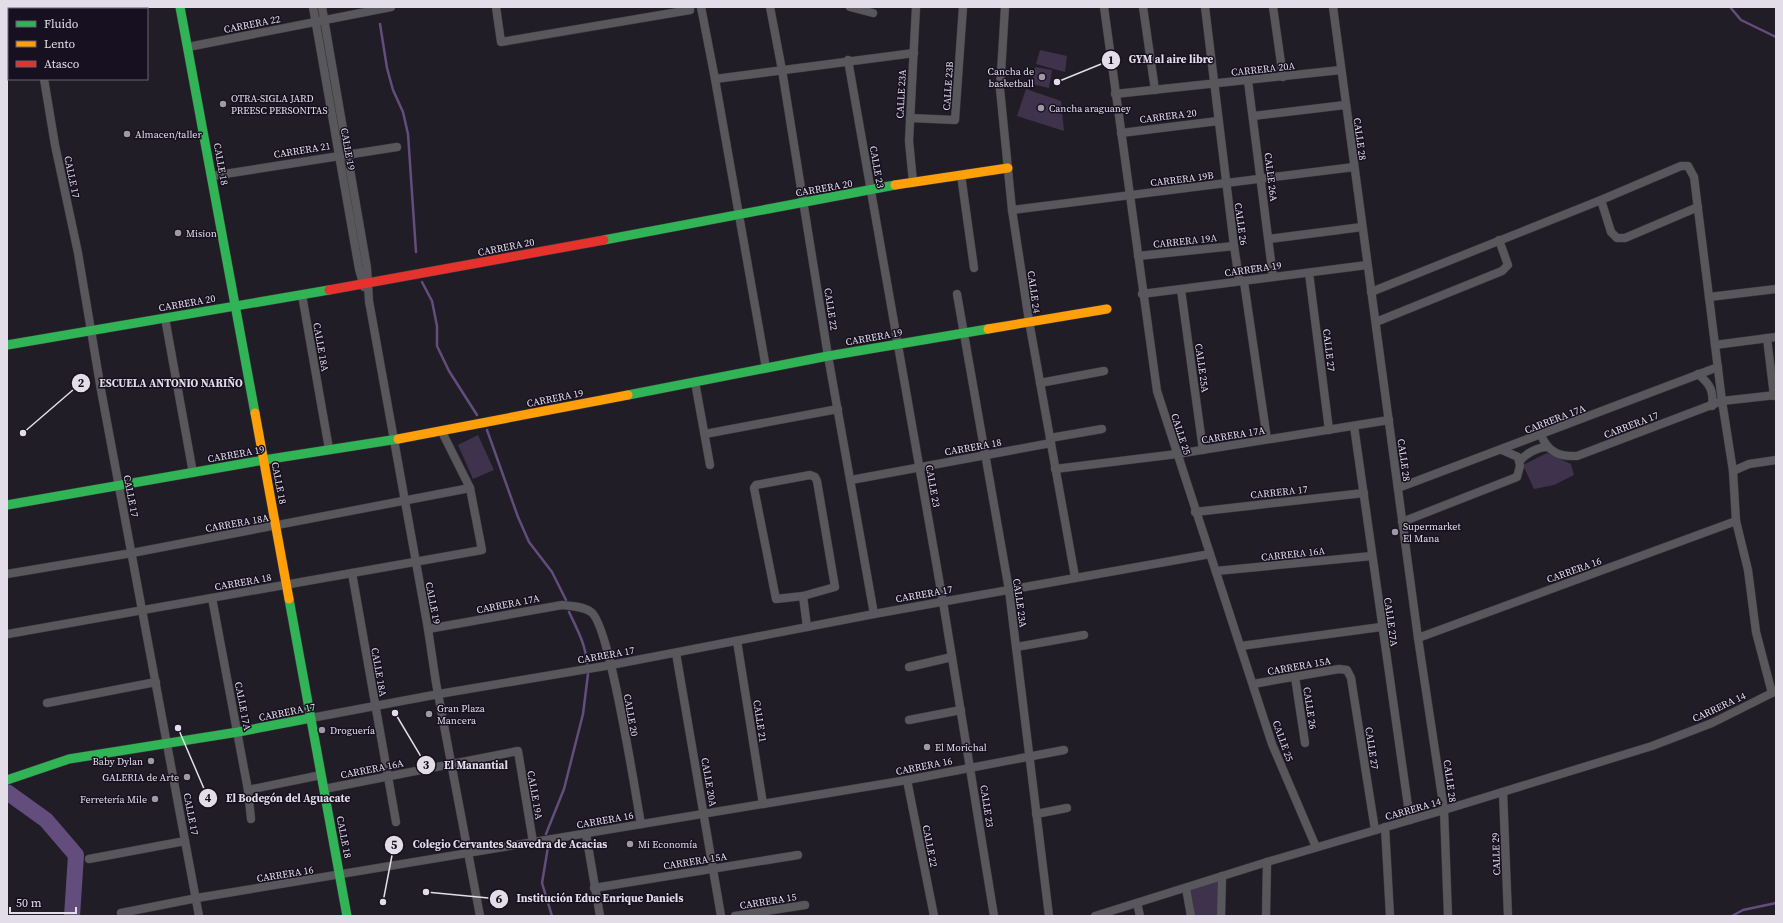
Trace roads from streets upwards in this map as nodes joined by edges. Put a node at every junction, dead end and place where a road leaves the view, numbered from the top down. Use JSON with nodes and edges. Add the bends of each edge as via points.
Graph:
{"nodes":[{"id":1,"x":180,"y":7,"type":"edge"},
{"id":2,"x":313,"y":7,"type":"edge"},
{"id":3,"x":322,"y":7,"type":"edge"},
{"id":4,"x":391,"y":7,"type":"edge"},
{"id":5,"x":496,"y":7,"type":"edge"},
{"id":6,"x":690,"y":7,"type":"edge"},
{"id":7,"x":700,"y":7,"type":"edge"},
{"id":8,"x":770,"y":7,"type":"edge"},
{"id":9,"x":850,"y":7,"type":"edge"},
{"id":10,"x":916,"y":7,"type":"edge"},
{"id":11,"x":963,"y":7,"type":"edge"},
{"id":12,"x":1005,"y":7,"type":"edge"},
{"id":13,"x":1104,"y":7,"type":"edge"},
{"id":14,"x":1143,"y":7,"type":"edge"},
{"id":15,"x":1205,"y":7,"type":"edge"},
{"id":16,"x":1273,"y":7,"type":"edge"},
{"id":17,"x":1333,"y":7,"type":"edge"},
{"id":18,"x":873,"y":13,"type":"dead end"},
{"id":19,"x":324,"y":20,"type":"junction"},
{"id":20,"x":315,"y":22,"type":"junction"},
{"id":21,"x":188,"y":47,"type":"junction"},
{"id":22,"x":914,"y":53,"type":"junction"},
{"id":23,"x":848,"y":60,"type":"junction"},
{"id":24,"x":782,"y":70,"type":"junction"},
{"id":25,"x":1341,"y":70,"type":"junction"},
{"id":26,"x":1283,"y":77,"type":"junction"},
{"id":27,"x":715,"y":79,"type":"junction"},
{"id":28,"x":44,"y":80,"type":"edge"},
{"id":29,"x":1248,"y":81,"type":"junction"},
{"id":30,"x":1214,"y":84,"type":"junction"},
{"id":31,"x":1155,"y":90,"type":"junction"},
{"id":32,"x":1115,"y":94,"type":"junction"},
{"id":33,"x":1346,"y":105,"type":"junction"},
{"id":34,"x":1253,"y":116,"type":"junction"},
{"id":35,"x":910,"y":118,"type":"junction"},
{"id":36,"x":1218,"y":121,"type":"junction"},
{"id":37,"x":1121,"y":133,"type":"junction"},
{"id":38,"x":397,"y":147,"type":"dead end"},
{"id":39,"x":343,"y":154,"type":"junction"},
{"id":40,"x":1354,"y":167,"type":"junction"},
{"id":41,"x":1008,"y":168,"type":"junction"},
{"id":42,"x":961,"y":175,"type":"junction"},
{"id":43,"x":212,"y":176,"type":"junction"},
{"id":44,"x":1261,"y":179,"type":"junction"},
{"id":45,"x":913,"y":182,"type":"junction"},
{"id":46,"x":1225,"y":184,"type":"junction"},
{"id":47,"x":871,"y":191,"type":"junction"},
{"id":48,"x":1130,"y":196,"type":"junction"},
{"id":49,"x":1601,"y":200,"type":"junction"},
{"id":50,"x":804,"y":203,"type":"junction"},
{"id":51,"x":1698,"y":207,"type":"junction"},
{"id":52,"x":1012,"y":210,"type":"junction"},
{"id":53,"x":739,"y":215,"type":"junction"},
{"id":54,"x":1362,"y":227,"type":"junction"},
{"id":55,"x":1269,"y":239,"type":"junction"},
{"id":56,"x":1499,"y":240,"type":"junction"},
{"id":57,"x":1234,"y":246,"type":"junction"},
{"id":58,"x":1138,"y":256,"type":"junction"},
{"id":59,"x":1368,"y":265,"type":"junction"},
{"id":60,"x":974,"y":268,"type":"dead end"},
{"id":61,"x":1309,"y":273,"type":"junction"},
{"id":62,"x":1273,"y":277,"type":"junction"},
{"id":63,"x":1244,"y":282,"type":"junction"},
{"id":64,"x":366,"y":287,"type":"junction"},
{"id":65,"x":1776,"y":289,"type":"edge"},
{"id":66,"x":1181,"y":290,"type":"junction"},
{"id":67,"x":1371,"y":292,"type":"junction"},
{"id":68,"x":957,"y":294,"type":"dead end"},
{"id":69,"x":1142,"y":294,"type":"junction"},
{"id":70,"x":302,"y":295,"type":"junction"},
{"id":71,"x":1709,"y":297,"type":"junction"},
{"id":72,"x":236,"y":306,"type":"junction"},
{"id":73,"x":1107,"y":309,"type":"dead end"},
{"id":74,"x":165,"y":318,"type":"junction"},
{"id":75,"x":1028,"y":321,"type":"junction"},
{"id":76,"x":1376,"y":322,"type":"junction"},
{"id":77,"x":90,"y":331,"type":"junction"},
{"id":78,"x":963,"y":333,"type":"junction"},
{"id":79,"x":1776,"y":337,"type":"edge"},
{"id":80,"x":1767,"y":338,"type":"junction"},
{"id":81,"x":898,"y":344,"type":"junction"},
{"id":82,"x":7,"y":345,"type":"edge"},
{"id":83,"x":1715,"y":345,"type":"junction"},
{"id":84,"x":828,"y":356,"type":"junction"},
{"id":85,"x":1718,"y":367,"type":"junction"},
{"id":86,"x":766,"y":368,"type":"junction"},
{"id":87,"x":1104,"y":371,"type":"dead end"},
{"id":88,"x":1698,"y":374,"type":"junction"},
{"id":89,"x":694,"y":382,"type":"junction"},
{"id":90,"x":1040,"y":383,"type":"junction"},
{"id":91,"x":1775,"y":395,"type":"edge"},
{"id":92,"x":1722,"y":402,"type":"junction"},
{"id":93,"x":1712,"y":406,"type":"junction"},
{"id":94,"x":838,"y":409,"type":"junction"},
{"id":95,"x":1389,"y":420,"type":"junction"},
{"id":96,"x":1354,"y":426,"type":"junction"},
{"id":97,"x":1102,"y":429,"type":"dead end"},
{"id":98,"x":1329,"y":430,"type":"junction"},
{"id":99,"x":442,"y":432,"type":"junction"},
{"id":100,"x":705,"y":434,"type":"junction"},
{"id":101,"x":1542,"y":435,"type":"junction"},
{"id":102,"x":394,"y":440,"type":"junction"},
{"id":103,"x":1267,"y":440,"type":"junction"},
{"id":104,"x":1050,"y":441,"type":"junction"},
{"id":105,"x":1547,"y":447,"type":"junction"},
{"id":106,"x":329,"y":449,"type":"junction"},
{"id":107,"x":1203,"y":450,"type":"junction"},
{"id":108,"x":1502,"y":450,"type":"junction"},
{"id":109,"x":1177,"y":454,"type":"junction"},
{"id":110,"x":984,"y":456,"type":"junction"},
{"id":111,"x":264,"y":460,"type":"junction"},
{"id":112,"x":1776,"y":460,"type":"edge"},
{"id":113,"x":1520,"y":461,"type":"junction"},
{"id":114,"x":710,"y":465,"type":"dead end"},
{"id":115,"x":919,"y":467,"type":"junction"},
{"id":116,"x":1055,"y":469,"type":"junction"},
{"id":117,"x":1733,"y":471,"type":"junction"},
{"id":118,"x":193,"y":473,"type":"junction"},
{"id":119,"x":851,"y":480,"type":"junction"},
{"id":120,"x":119,"y":486,"type":"junction"},
{"id":121,"x":470,"y":488,"type":"junction"},
{"id":122,"x":1398,"y":488,"type":"junction"},
{"id":123,"x":1364,"y":493,"type":"junction"},
{"id":124,"x":405,"y":501,"type":"junction"},
{"id":125,"x":7,"y":505,"type":"edge"},
{"id":126,"x":1196,"y":512,"type":"junction"},
{"id":127,"x":1736,"y":521,"type":"junction"},
{"id":128,"x":1402,"y":522,"type":"junction"},
{"id":129,"x":276,"y":526,"type":"junction"},
{"id":130,"x":132,"y":553,"type":"junction"},
{"id":131,"x":1210,"y":554,"type":"junction"},
{"id":132,"x":1372,"y":556,"type":"junction"},
{"id":133,"x":415,"y":562,"type":"junction"},
{"id":134,"x":1216,"y":571,"type":"junction"},
{"id":135,"x":352,"y":573,"type":"junction"},
{"id":136,"x":7,"y":574,"type":"edge"},
{"id":137,"x":1075,"y":577,"type":"junction"},
{"id":138,"x":287,"y":585,"type":"junction"},
{"id":139,"x":1009,"y":590,"type":"junction"},
{"id":140,"x":803,"y":596,"type":"junction"},
{"id":141,"x":212,"y":598,"type":"junction"},
{"id":142,"x":943,"y":602,"type":"junction"},
{"id":143,"x":142,"y":610,"type":"junction"},
{"id":144,"x":592,"y":612,"type":"joint"},
{"id":145,"x":874,"y":614,"type":"junction"},
{"id":146,"x":807,"y":627,"type":"junction"},
{"id":147,"x":1381,"y":627,"type":"junction"},
{"id":148,"x":428,"y":629,"type":"junction"},
{"id":149,"x":8,"y":634,"type":"dead end"},
{"id":150,"x":1084,"y":635,"type":"dead end"},
{"id":151,"x":1418,"y":638,"type":"junction"},
{"id":152,"x":737,"y":641,"type":"junction"},
{"id":153,"x":1241,"y":646,"type":"junction"},
{"id":154,"x":1016,"y":647,"type":"junction"},
{"id":155,"x":676,"y":653,"type":"junction"},
{"id":156,"x":952,"y":657,"type":"junction"},
{"id":157,"x":611,"y":666,"type":"junction"},
{"id":158,"x":909,"y":667,"type":"dead end"},
{"id":159,"x":1347,"y":670,"type":"joint"},
{"id":160,"x":1295,"y":677,"type":"junction"},
{"id":161,"x":156,"y":682,"type":"junction"},
{"id":162,"x":1253,"y":684,"type":"junction"},
{"id":163,"x":1774,"y":692,"type":"edge"},
{"id":164,"x":439,"y":694,"type":"junction"},
{"id":165,"x":47,"y":703,"type":"dead end"},
{"id":166,"x":375,"y":706,"type":"junction"},
{"id":167,"x":961,"y":710,"type":"junction"},
{"id":168,"x":311,"y":718,"type":"junction"},
{"id":169,"x":909,"y":720,"type":"dead end"},
{"id":170,"x":238,"y":732,"type":"junction"},
{"id":171,"x":167,"y":743,"type":"junction"},
{"id":172,"x":1305,"y":743,"type":"dead end"},
{"id":173,"x":1064,"y":750,"type":"dead end"},
{"id":174,"x":518,"y":752,"type":"joint"},
{"id":175,"x":1030,"y":756,"type":"junction"},
{"id":176,"x":452,"y":764,"type":"junction"},
{"id":177,"x":971,"y":767,"type":"junction"},
{"id":178,"x":321,"y":775,"type":"junction"},
{"id":179,"x":388,"y":776,"type":"junction"},
{"id":180,"x":7,"y":780,"type":"edge"},
{"id":181,"x":907,"y":780,"type":"junction"},
{"id":182,"x":324,"y":789,"type":"junction"},
{"id":183,"x":248,"y":790,"type":"junction"},
{"id":184,"x":1503,"y":792,"type":"junction"},
{"id":185,"x":763,"y":804,"type":"junction"},
{"id":186,"x":1067,"y":808,"type":"dead end"},
{"id":187,"x":1444,"y":810,"type":"junction"},
{"id":188,"x":705,"y":814,"type":"junction"},
{"id":189,"x":1036,"y":814,"type":"junction"},
{"id":190,"x":251,"y":819,"type":"dead end"},
{"id":191,"x":1410,"y":820,"type":"junction"},
{"id":192,"x":396,"y":822,"type":"dead end"},
{"id":193,"x":640,"y":824,"type":"junction"},
{"id":194,"x":1385,"y":827,"type":"junction"},
{"id":195,"x":1375,"y":830,"type":"junction"},
{"id":196,"x":586,"y":834,"type":"junction"},
{"id":197,"x":186,"y":842,"type":"junction"},
{"id":198,"x":533,"y":842,"type":"junction"},
{"id":199,"x":1316,"y":848,"type":"junction"},
{"id":200,"x":469,"y":853,"type":"junction"},
{"id":201,"x":798,"y":855,"type":"dead end"},
{"id":202,"x":89,"y":859,"type":"dead end"},
{"id":203,"x":1267,"y":862,"type":"junction"},
{"id":204,"x":712,"y":868,"type":"junction"},
{"id":205,"x":340,"y":875,"type":"junction"},
{"id":206,"x":1222,"y":876,"type":"junction"},
{"id":207,"x":594,"y":888,"type":"junction"},
{"id":208,"x":1186,"y":888,"type":"junction"},
{"id":209,"x":196,"y":898,"type":"junction"},
{"id":210,"x":1137,"y":903,"type":"junction"},
{"id":211,"x":805,"y":905,"type":"dead end"},
{"id":212,"x":148,"y":908,"type":"junction"},
{"id":213,"x":121,"y":913,"type":"dead end"},
{"id":214,"x":140,"y":916,"type":"edge"},
{"id":215,"x":199,"y":916,"type":"edge"},
{"id":216,"x":347,"y":916,"type":"edge"},
{"id":217,"x":480,"y":916,"type":"edge"},
{"id":218,"x":600,"y":916,"type":"edge"},
{"id":219,"x":721,"y":916,"type":"edge"},
{"id":220,"x":734,"y":916,"type":"edge"},
{"id":221,"x":934,"y":916,"type":"edge"},
{"id":222,"x":994,"y":916,"type":"edge"},
{"id":223,"x":1049,"y":916,"type":"edge"},
{"id":224,"x":1096,"y":916,"type":"edge"},
{"id":225,"x":1140,"y":916,"type":"edge"},
{"id":226,"x":1191,"y":916,"type":"edge"},
{"id":227,"x":1221,"y":916,"type":"edge"},
{"id":228,"x":1266,"y":916,"type":"edge"},
{"id":229,"x":1390,"y":916,"type":"edge"},
{"id":230,"x":1448,"y":916,"type":"edge"},
{"id":231,"x":1508,"y":916,"type":"edge"}],
"edges":[{"from":1,"to":21,"type":"street","name":"CALLE 18"},
{"from":2,"to":20,"type":"street","name":"CALLE 19"},
{"from":3,"to":19,"type":"street","name":"CALLE 19"},
{"from":4,"to":19,"type":"street","name":"CARRERA 22"},
{"from":5,"to":6,"type":"street","via":[[502,42],[690,10]]},
{"from":7,"to":27,"type":"street"},
{"from":8,"to":24,"type":"street","name":"CALLE 22"},
{"from":9,"to":18,"type":"street"},
{"from":10,"to":22,"type":"street","name":"CALLE 23A"},
{"from":11,"to":35,"type":"street","name":"CALLE 23B","via":[[955,120]]},
{"from":12,"to":41,"type":"street","name":"CALLE 24","via":[[1000,89]]},
{"from":13,"to":32,"type":"street","name":"CALLE 25"},
{"from":14,"to":31,"type":"street"},
{"from":15,"to":30,"type":"street","name":"CALLE 26"},
{"from":16,"to":26,"type":"street"},
{"from":17,"to":25,"type":"street","name":"CALLE 28"},
{"from":19,"to":20,"type":"street","name":"CARRERA 22"},
{"from":19,"to":39,"type":"street","name":"CALLE 19"},
{"from":20,"to":21,"type":"street","name":"CARRERA 22"},
{"from":20,"to":39,"type":"street","name":"CALLE 19"},
{"from":21,"to":43,"type":"street","name":"CALLE 18"},
{"from":22,"to":23,"type":"street"},
{"from":22,"to":35,"type":"street","name":"CALLE 23A"},
{"from":23,"to":24,"type":"street"},
{"from":23,"to":47,"type":"street","name":"CALLE 23"},
{"from":24,"to":27,"type":"street"},
{"from":24,"to":50,"type":"street","name":"CALLE 22"},
{"from":25,"to":26,"type":"street","name":"CARRERA 20A"},
{"from":25,"to":33,"type":"street","name":"CALLE 28"},
{"from":26,"to":29,"type":"street","name":"CARRERA 20A"},
{"from":27,"to":53,"type":"street"},
{"from":28,"to":77,"type":"street","name":"CALLE 17","via":[[78,253]]},
{"from":29,"to":30,"type":"street","name":"CARRERA 20A"},
{"from":29,"to":34,"type":"street","name":"CALLE 26A"},
{"from":30,"to":31,"type":"street","name":"CARRERA 20A"},
{"from":30,"to":36,"type":"street","name":"CALLE 26"},
{"from":31,"to":32,"type":"street","name":"CARRERA 20A"},
{"from":32,"to":37,"type":"street","name":"CALLE 25"},
{"from":33,"to":34,"type":"street"},
{"from":33,"to":40,"type":"street","name":"CALLE 28"},
{"from":34,"to":44,"type":"street","name":"CALLE 26A"},
{"from":35,"to":45,"type":"street","name":"CALLE 23A","via":[[909,141]]},
{"from":36,"to":37,"type":"street","name":"CARRERA 20"},
{"from":36,"to":46,"type":"street","name":"CALLE 26"},
{"from":37,"to":48,"type":"street","name":"CALLE 25"},
{"from":38,"to":39,"type":"street","name":"CARRERA 21"},
{"from":39,"to":43,"type":"street","name":"CARRERA 21"},
{"from":39,"to":64,"type":"street","name":"CALLE 19"},
{"from":40,"to":44,"type":"street","name":"CARRERA 19B"},
{"from":40,"to":54,"type":"street","name":"CALLE 28"},
{"from":41,"to":42,"type":"street","name":"CARRERA 20"},
{"from":41,"to":52,"type":"street","name":"CALLE 24"},
{"from":42,"to":45,"type":"street","name":"CARRERA 20"},
{"from":42,"to":60,"type":"street"},
{"from":43,"to":72,"type":"street","name":"CALLE 18"},
{"from":44,"to":46,"type":"street","name":"CARRERA 19B"},
{"from":44,"to":55,"type":"street","name":"CALLE 26A"},
{"from":45,"to":47,"type":"street","name":"CARRERA 20"},
{"from":46,"to":48,"type":"street","name":"CARRERA 19B"},
{"from":46,"to":57,"type":"street","name":"CALLE 26"},
{"from":47,"to":50,"type":"street","name":"CARRERA 20"},
{"from":47,"to":81,"type":"street","name":"CALLE 23"},
{"from":48,"to":52,"type":"street","name":"CARRERA 19B"},
{"from":48,"to":58,"type":"street","name":"CALLE 25"},
{"from":49,"to":51,"type":"street","via":[[1611,232],[1616,238],[1625,238]]},
{"from":49,"to":51,"type":"street","via":[[1681,166],[1688,166],[1694,177]]},
{"from":49,"to":56,"type":"street"},
{"from":50,"to":53,"type":"street","name":"CARRERA 20"},
{"from":50,"to":84,"type":"street","name":"CALLE 22"},
{"from":51,"to":71,"type":"street"},
{"from":52,"to":75,"type":"street","name":"CALLE 24"},
{"from":53,"to":64,"type":"street","name":"CARRERA 20"},
{"from":53,"to":86,"type":"street"},
{"from":54,"to":55,"type":"street"},
{"from":54,"to":59,"type":"street","name":"CALLE 28"},
{"from":55,"to":62,"type":"street","name":"CALLE 26A"},
{"from":56,"to":67,"type":"street"},
{"from":56,"to":76,"type":"street","via":[[1508,264],[1502,271]]},
{"from":57,"to":58,"type":"street","name":"CARRERA 19A"},
{"from":57,"to":63,"type":"street","name":"CALLE 26","via":[[1239,279]]},
{"from":58,"to":69,"type":"street","name":"CALLE 25"},
{"from":59,"to":61,"type":"street","name":"CARRERA 19"},
{"from":59,"to":67,"type":"street","name":"CALLE 28"},
{"from":61,"to":62,"type":"street","name":"CARRERA 19"},
{"from":61,"to":98,"type":"street","name":"CALLE 27"},
{"from":62,"to":63,"type":"street","name":"CARRERA 19"},
{"from":63,"to":66,"type":"street","name":"CARRERA 19"},
{"from":63,"to":103,"type":"street","name":"CALLE 26"},
{"from":64,"to":70,"type":"street","name":"CARRERA 20"},
{"from":64,"to":102,"type":"street","name":"CALLE 19"},
{"from":65,"to":71,"type":"street"},
{"from":66,"to":69,"type":"street","name":"CARRERA 19"},
{"from":66,"to":107,"type":"street","name":"CALLE 25A"},
{"from":67,"to":76,"type":"street","name":"CALLE 28"},
{"from":68,"to":78,"type":"street","name":"CALLE 23A"},
{"from":69,"to":109,"type":"street","name":"CALLE 25","via":[[1157,391]]},
{"from":70,"to":72,"type":"street","name":"CARRERA 20"},
{"from":70,"to":106,"type":"street","name":"CALLE 18A"},
{"from":71,"to":83,"type":"street"},
{"from":72,"to":74,"type":"street","name":"CARRERA 20"},
{"from":72,"to":111,"type":"street","name":"CALLE 18"},
{"from":73,"to":75,"type":"street","name":"CARRERA 19"},
{"from":74,"to":77,"type":"street","name":"CARRERA 20"},
{"from":74,"to":118,"type":"street"},
{"from":75,"to":78,"type":"street","name":"CARRERA 19"},
{"from":75,"to":90,"type":"street","name":"CALLE 24"},
{"from":76,"to":95,"type":"street","name":"CALLE 28"},
{"from":77,"to":82,"type":"street","name":"CARRERA 20"},
{"from":77,"to":120,"type":"street","name":"CALLE 17"},
{"from":78,"to":81,"type":"street","name":"CARRERA 19"},
{"from":78,"to":110,"type":"street","name":"CALLE 23A"},
{"from":79,"to":80,"type":"street"},
{"from":80,"to":83,"type":"street"},
{"from":80,"to":91,"type":"street"},
{"from":81,"to":84,"type":"street","name":"CARRERA 19"},
{"from":81,"to":115,"type":"street","name":"CALLE 23"},
{"from":83,"to":85,"type":"street"},
{"from":84,"to":86,"type":"street","name":"CARRERA 19"},
{"from":84,"to":94,"type":"street","name":"CALLE 22"},
{"from":85,"to":88,"type":"street","name":"CARRERA 17A"},
{"from":85,"to":92,"type":"street"},
{"from":86,"to":89,"type":"street","name":"CARRERA 19"},
{"from":87,"to":90,"type":"street"},
{"from":88,"to":93,"type":"street","via":[[1706,380],[1712,391]]},
{"from":88,"to":101,"type":"street","name":"CARRERA 17A"},
{"from":89,"to":99,"type":"street","name":"CARRERA 19"},
{"from":89,"to":100,"type":"street"},
{"from":90,"to":104,"type":"street","name":"CALLE 24"},
{"from":91,"to":92,"type":"street","name":"CARRERA 17"},
{"from":92,"to":93,"type":"street","name":"CARRERA 17"},
{"from":92,"to":117,"type":"street"},
{"from":93,"to":105,"type":"street","name":"CARRERA 17","via":[[1577,456],[1558,455]]},
{"from":94,"to":100,"type":"street"},
{"from":94,"to":119,"type":"street","name":"CALLE 22"},
{"from":95,"to":96,"type":"street","name":"CARRERA 17A"},
{"from":95,"to":122,"type":"street","name":"CALLE 28"},
{"from":96,"to":98,"type":"street","name":"CARRERA 17A"},
{"from":96,"to":123,"type":"street","name":"CALLE 27A"},
{"from":97,"to":104,"type":"street","name":"CARRERA 18"},
{"from":98,"to":103,"type":"street","name":"CARRERA 17A"},
{"from":99,"to":102,"type":"street","name":"CARRERA 19"},
{"from":99,"to":121,"type":"street"},
{"from":100,"to":114,"type":"street"},
{"from":101,"to":105,"type":"street"},
{"from":101,"to":108,"type":"street","name":"CARRERA 17A"},
{"from":102,"to":106,"type":"street","name":"CARRERA 19"},
{"from":102,"to":124,"type":"street","name":"CALLE 19"},
{"from":103,"to":107,"type":"street","name":"CARRERA 17A"},
{"from":104,"to":110,"type":"street","name":"CARRERA 18"},
{"from":104,"to":116,"type":"street","name":"CALLE 24"},
{"from":105,"to":113,"type":"street","via":[[1526,455]]},
{"from":106,"to":111,"type":"street","name":"CARRERA 19"},
{"from":107,"to":109,"type":"street","name":"CARRERA 17A"},
{"from":108,"to":113,"type":"street","via":[[1515,455]]},
{"from":108,"to":122,"type":"street","name":"CARRERA 17A"},
{"from":109,"to":116,"type":"street","name":"CARRERA 17A"},
{"from":109,"to":126,"type":"street","name":"CALLE 25"},
{"from":110,"to":115,"type":"street","name":"CARRERA 18"},
{"from":110,"to":139,"type":"street","name":"CALLE 23A"},
{"from":111,"to":118,"type":"street","name":"CARRERA 19"},
{"from":111,"to":129,"type":"street","name":"CALLE 18"},
{"from":112,"to":117,"type":"street","via":[[1749,464]]},
{"from":113,"to":128,"type":"street","via":[[1517,477]]},
{"from":115,"to":119,"type":"street","name":"CARRERA 18"},
{"from":115,"to":142,"type":"street","name":"CALLE 23"},
{"from":116,"to":137,"type":"street","name":"CALLE 24"},
{"from":117,"to":127,"type":"street"},
{"from":118,"to":120,"type":"street","name":"CARRERA 19"},
{"from":119,"to":145,"type":"street","name":"CALLE 22"},
{"from":120,"to":125,"type":"street","name":"CARRERA 19"},
{"from":120,"to":130,"type":"street","name":"CALLE 17"},
{"from":121,"to":124,"type":"street","name":"CARRERA 18A"},
{"from":121,"to":133,"type":"street","name":"CARRERA 18","via":[[482,550]]},
{"from":122,"to":128,"type":"street","name":"CALLE 28"},
{"from":123,"to":126,"type":"street","name":"CARRERA 17"},
{"from":123,"to":132,"type":"street","name":"CALLE 27A"},
{"from":124,"to":129,"type":"street","name":"CARRERA 18A"},
{"from":124,"to":133,"type":"street","name":"CALLE 19"},
{"from":126,"to":131,"type":"street","name":"CALLE 25"},
{"from":127,"to":151,"type":"street","name":"CARRERA 16"},
{"from":127,"to":163,"type":"street","via":[[1748,570],[1757,640]]},
{"from":128,"to":151,"type":"street","name":"CALLE 28"},
{"from":129,"to":130,"type":"street","name":"CARRERA 18A"},
{"from":129,"to":138,"type":"street","name":"CALLE 18"},
{"from":130,"to":136,"type":"street","name":"CARRERA 18A"},
{"from":130,"to":143,"type":"street","name":"CALLE 17"},
{"from":131,"to":134,"type":"street","name":"CALLE 25"},
{"from":131,"to":137,"type":"street","name":"CARRERA 17"},
{"from":132,"to":134,"type":"street","name":"CARRERA 16A"},
{"from":132,"to":147,"type":"street","name":"CALLE 27A"},
{"from":133,"to":135,"type":"street","name":"CARRERA 18"},
{"from":133,"to":148,"type":"street","name":"CALLE 19"},
{"from":134,"to":153,"type":"street","name":"CALLE 25"},
{"from":135,"to":138,"type":"street","name":"CARRERA 18"},
{"from":135,"to":166,"type":"street","name":"CALLE 18A"},
{"from":137,"to":139,"type":"street","name":"CARRERA 17"},
{"from":138,"to":141,"type":"street","name":"CARRERA 18"},
{"from":138,"to":168,"type":"street","name":"CALLE 18"},
{"from":139,"to":142,"type":"street","name":"CARRERA 17"},
{"from":139,"to":154,"type":"street","name":"CALLE 23A"},
{"from":140,"to":140,"type":"street","via":[[835,587],[817,481],[810,475],[756,485],[753,491],[776,599]]},
{"from":140,"to":146,"type":"street"},
{"from":141,"to":143,"type":"street","name":"CARRERA 18"},
{"from":141,"to":170,"type":"street","name":"CALLE 17A"},
{"from":142,"to":145,"type":"street","name":"CARRERA 17"},
{"from":142,"to":156,"type":"street","name":"CALLE 23"},
{"from":143,"to":149,"type":"street","name":"CARRERA 18"},
{"from":143,"to":161,"type":"street","name":"CALLE 17"},
{"from":144,"to":148,"type":"street","name":"CARRERA 17A","via":[[578,606],[562,605]]},
{"from":144,"to":157,"type":"street","name":"CALLE 20","via":[[602,630]]},
{"from":145,"to":146,"type":"street","name":"CARRERA 17"},
{"from":146,"to":152,"type":"street","name":"CARRERA 17"},
{"from":147,"to":153,"type":"street"},
{"from":147,"to":191,"type":"street","name":"CALLE 27A"},
{"from":148,"to":164,"type":"street","name":"CALLE 19"},
{"from":150,"to":154,"type":"street"},
{"from":151,"to":187,"type":"street","name":"CALLE 28"},
{"from":152,"to":155,"type":"street","name":"CARRERA 17"},
{"from":152,"to":185,"type":"street","name":"CALLE 21"},
{"from":153,"to":162,"type":"street","name":"CALLE 25"},
{"from":154,"to":175,"type":"street","name":"CALLE 23A"},
{"from":155,"to":157,"type":"street","name":"CARRERA 17"},
{"from":155,"to":188,"type":"street","name":"CALLE 20A"},
{"from":156,"to":158,"type":"street"},
{"from":156,"to":167,"type":"street","name":"CALLE 23"},
{"from":157,"to":164,"type":"street","name":"CARRERA 17"},
{"from":157,"to":193,"type":"street","name":"CALLE 20"},
{"from":159,"to":160,"type":"street","name":"CARRERA 15A","via":[[1339,669]]},
{"from":159,"to":195,"type":"street","name":"CALLE 27","via":[[1351,678]]},
{"from":160,"to":162,"type":"street","name":"CARRERA 15A"},
{"from":160,"to":172,"type":"street","name":"CALLE 26"},
{"from":161,"to":165,"type":"street"},
{"from":161,"to":171,"type":"street","name":"CALLE 17"},
{"from":162,"to":199,"type":"street","name":"CALLE 25","via":[[1272,744]]},
{"from":163,"to":184,"type":"street","name":"CARRERA 14","via":[[1712,723],[1652,746]]},
{"from":164,"to":166,"type":"street","name":"CARRERA 17"},
{"from":164,"to":176,"type":"street","name":"CALLE 19"},
{"from":166,"to":168,"type":"street","name":"CARRERA 17"},
{"from":166,"to":179,"type":"street","name":"CALLE 18A"},
{"from":167,"to":169,"type":"street"},
{"from":167,"to":177,"type":"street","name":"CALLE 23"},
{"from":168,"to":170,"type":"street","name":"CARRERA 17"},
{"from":168,"to":178,"type":"street","name":"CALLE 18"},
{"from":170,"to":171,"type":"street","name":"CARRERA 17"},
{"from":170,"to":183,"type":"street","name":"CALLE 17A"},
{"from":171,"to":180,"type":"street","name":"CARRERA 17","via":[[69,759]]},
{"from":171,"to":197,"type":"street","name":"CALLE 17"},
{"from":173,"to":175,"type":"street","name":"CARRERA 16"},
{"from":174,"to":176,"type":"street","name":"CARRERA 16A"},
{"from":174,"to":198,"type":"street","name":"CALLE 19A"},
{"from":175,"to":177,"type":"street","name":"CARRERA 16"},
{"from":175,"to":189,"type":"street","name":"CALLE 23A"},
{"from":176,"to":179,"type":"street","name":"CARRERA 16A"},
{"from":176,"to":200,"type":"street","name":"CALLE 19"},
{"from":177,"to":181,"type":"street","name":"CARRERA 16"},
{"from":177,"to":222,"type":"street","name":"CALLE 23"},
{"from":178,"to":182,"type":"street","name":"CALLE 18"},
{"from":178,"to":183,"type":"street"},
{"from":179,"to":182,"type":"street","name":"CARRERA 16A"},
{"from":179,"to":192,"type":"street","name":"CALLE 18A"},
{"from":181,"to":185,"type":"street","name":"CARRERA 16"},
{"from":181,"to":221,"type":"street","name":"CALLE 22"},
{"from":182,"to":205,"type":"street","name":"CALLE 18"},
{"from":183,"to":190,"type":"street","name":"CALLE 17A"},
{"from":184,"to":187,"type":"street","name":"CARRERA 14"},
{"from":184,"to":231,"type":"street","name":"CALLE 29"},
{"from":185,"to":188,"type":"street","name":"CARRERA 16"},
{"from":186,"to":189,"type":"street"},
{"from":187,"to":191,"type":"street","name":"CARRERA 14"},
{"from":187,"to":230,"type":"street","name":"CALLE 28"},
{"from":188,"to":193,"type":"street","name":"CARRERA 16"},
{"from":188,"to":204,"type":"street","name":"CALLE 20A"},
{"from":189,"to":223,"type":"street","name":"CALLE 23A"},
{"from":191,"to":194,"type":"street","name":"CARRERA 14"},
{"from":193,"to":196,"type":"street","name":"CARRERA 16"},
{"from":194,"to":195,"type":"street","name":"CARRERA 14"},
{"from":194,"to":229,"type":"street"},
{"from":195,"to":199,"type":"street","name":"CARRERA 14"},
{"from":196,"to":198,"type":"street","name":"CARRERA 16"},
{"from":196,"to":207,"type":"street"},
{"from":197,"to":202,"type":"street"},
{"from":197,"to":209,"type":"street","name":"CALLE 17"},
{"from":198,"to":200,"type":"street","name":"CARRERA 16"},
{"from":199,"to":203,"type":"street","name":"CARRERA 14"},
{"from":200,"to":205,"type":"street","name":"CARRERA 16"},
{"from":200,"to":217,"type":"street","name":"CALLE 19"},
{"from":201,"to":204,"type":"street","name":"CARRERA 15A"},
{"from":203,"to":206,"type":"street","name":"CARRERA 14"},
{"from":203,"to":228,"type":"street"},
{"from":204,"to":207,"type":"street","name":"CARRERA 15A"},
{"from":204,"to":219,"type":"street","name":"CALLE 20A"},
{"from":205,"to":209,"type":"street","name":"CARRERA 16"},
{"from":205,"to":216,"type":"street","name":"CALLE 18"},
{"from":206,"to":208,"type":"street","name":"CARRERA 14"},
{"from":206,"to":227,"type":"street"},
{"from":207,"to":218,"type":"street"},
{"from":208,"to":210,"type":"street","name":"CARRERA 14"},
{"from":208,"to":226,"type":"street"},
{"from":209,"to":212,"type":"street","name":"CARRERA 16"},
{"from":209,"to":215,"type":"street","name":"CALLE 17"},
{"from":210,"to":224,"type":"street","name":"CARRERA 14"},
{"from":210,"to":225,"type":"street"},
{"from":211,"to":220,"type":"street","name":"CARRERA 15"},
{"from":212,"to":213,"type":"street","name":"CARRERA 16"},
{"from":212,"to":214,"type":"street"}]}
